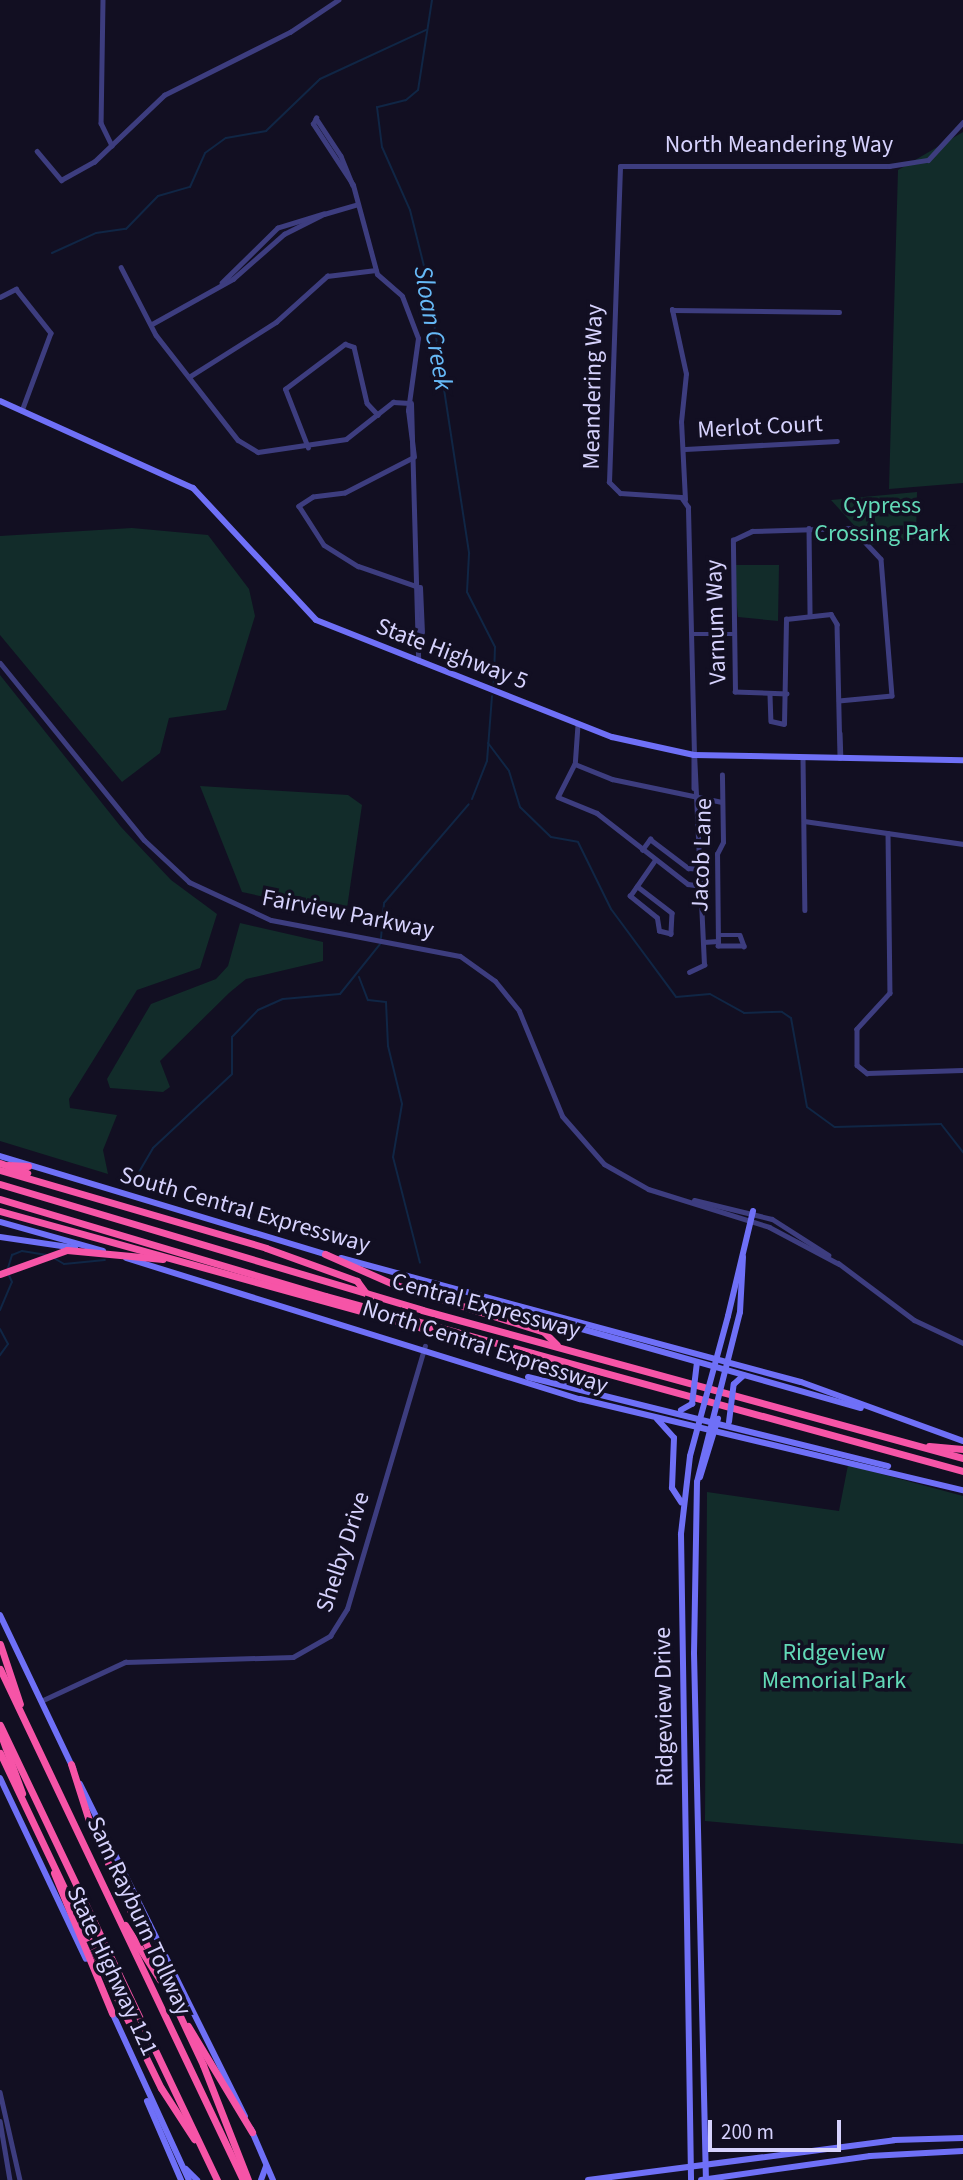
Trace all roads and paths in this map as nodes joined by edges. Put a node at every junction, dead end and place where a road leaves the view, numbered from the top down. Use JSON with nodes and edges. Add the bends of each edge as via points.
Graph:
{"nodes":[{"id":1,"x":103,"y":0,"type":"edge"},
{"id":2,"x":338,"y":0,"type":"edge"},
{"id":3,"x":963,"y":122,"type":"edge"},
{"id":4,"x":112,"y":146,"type":"junction"},
{"id":5,"x":37,"y":151,"type":"dead end"},
{"id":6,"x":621,"y":164,"type":"joint"},
{"id":7,"x":353,"y":186,"type":"junction"},
{"id":8,"x":358,"y":204,"type":"junction"},
{"id":9,"x":324,"y":214,"type":"junction"},
{"id":10,"x":121,"y":267,"type":"dead end"},
{"id":11,"x":376,"y":270,"type":"junction"},
{"id":12,"x":222,"y":283,"type":"junction"},
{"id":13,"x":0,"y":297,"type":"edge"},
{"id":14,"x":839,"y":312,"type":"dead end"},
{"id":15,"x":152,"y":324,"type":"junction"},
{"id":16,"x":189,"y":377,"type":"junction"},
{"id":17,"x":0,"y":401,"type":"edge"},
{"id":18,"x":411,"y":403,"type":"junction"},
{"id":19,"x":22,"y":411,"type":"junction"},
{"id":20,"x":378,"y":415,"type":"junction"},
{"id":21,"x":837,"y":441,"type":"dead end"},
{"id":22,"x":309,"y":448,"type":"junction"},
{"id":23,"x":685,"y":449,"type":"junction"},
{"id":24,"x":414,"y":457,"type":"junction"},
{"id":25,"x":685,"y":500,"type":"junction"},
{"id":26,"x":808,"y":528,"type":"junction"},
{"id":27,"x":420,"y":587,"type":"junction"},
{"id":28,"x":810,"y":614,"type":"junction"},
{"id":29,"x":692,"y":634,"type":"junction"},
{"id":30,"x":734,"y":634,"type":"junction"},
{"id":31,"x":418,"y":661,"type":"junction"},
{"id":32,"x":0,"y":663,"type":"edge"},
{"id":33,"x":787,"y":694,"type":"junction"},
{"id":34,"x":770,"y":695,"type":"junction"},
{"id":35,"x":839,"y":701,"type":"junction"},
{"id":36,"x":578,"y":724,"type":"junction"},
{"id":37,"x":694,"y":755,"type":"junction"},
{"id":38,"x":803,"y":757,"type":"junction"},
{"id":39,"x":841,"y":758,"type":"junction"},
{"id":40,"x":963,"y":760,"type":"edge"},
{"id":41,"x":575,"y":764,"type":"junction"},
{"id":42,"x":722,"y":775,"type":"dead end"},
{"id":43,"x":694,"y":796,"type":"junction"},
{"id":44,"x":722,"y":802,"type":"junction"},
{"id":45,"x":803,"y":821,"type":"junction"},
{"id":46,"x":888,"y":833,"type":"junction"},
{"id":47,"x":963,"y":844,"type":"edge"},
{"id":48,"x":642,"y":850,"type":"junction"},
{"id":49,"x":655,"y":860,"type":"junction"},
{"id":50,"x":702,"y":869,"type":"junction"},
{"id":51,"x":637,"y":886,"type":"junction"},
{"id":52,"x":703,"y":886,"type":"junction"},
{"id":53,"x":805,"y":910,"type":"dead end"},
{"id":54,"x":718,"y":938,"type":"junction"},
{"id":55,"x":704,"y":942,"type":"junction"},
{"id":56,"x":689,"y":972,"type":"dead end"},
{"id":57,"x":963,"y":1070,"type":"edge"},
{"id":58,"x":0,"y":1156,"type":"edge"},
{"id":59,"x":0,"y":1164,"type":"edge"},
{"id":60,"x":27,"y":1169,"type":"junction"},
{"id":61,"x":0,"y":1170,"type":"edge"},
{"id":62,"x":0,"y":1184,"type":"edge"},
{"id":63,"x":673,"y":1197,"type":"junction"},
{"id":64,"x":0,"y":1199,"type":"edge"},
{"id":65,"x":0,"y":1210,"type":"edge"},
{"id":66,"x":753,"y":1211,"type":"junction"},
{"id":67,"x":750,"y":1219,"type":"junction"},
{"id":68,"x":0,"y":1222,"type":"edge"},
{"id":69,"x":0,"y":1237,"type":"edge"},
{"id":70,"x":743,"y":1241,"type":"junction"},
{"id":71,"x":114,"y":1254,"type":"junction"},
{"id":72,"x":325,"y":1254,"type":"junction"},
{"id":73,"x":163,"y":1259,"type":"junction"},
{"id":74,"x":839,"y":1264,"type":"junction"},
{"id":75,"x":0,"y":1274,"type":"edge"},
{"id":76,"x":365,"y":1293,"type":"junction"},
{"id":77,"x":512,"y":1306,"type":"junction"},
{"id":78,"x":963,"y":1343,"type":"edge"},
{"id":79,"x":425,"y":1346,"type":"junction"},
{"id":80,"x":558,"y":1346,"type":"junction"},
{"id":81,"x":547,"y":1358,"type":"junction"},
{"id":82,"x":697,"y":1362,"type":"junction"},
{"id":83,"x":715,"y":1367,"type":"junction"},
{"id":84,"x":725,"y":1370,"type":"junction"},
{"id":85,"x":506,"y":1372,"type":"junction"},
{"id":86,"x":744,"y":1375,"type":"junction"},
{"id":87,"x":681,"y":1410,"type":"junction"},
{"id":88,"x":701,"y":1415,"type":"junction"},
{"id":89,"x":886,"y":1416,"type":"junction"},
{"id":90,"x":655,"y":1418,"type":"junction"},
{"id":91,"x":715,"y":1418,"type":"junction"},
{"id":92,"x":729,"y":1422,"type":"junction"},
{"id":93,"x":963,"y":1441,"type":"edge"},
{"id":94,"x":925,"y":1447,"type":"junction"},
{"id":95,"x":963,"y":1449,"type":"edge"},
{"id":96,"x":963,"y":1458,"type":"edge"},
{"id":97,"x":963,"y":1471,"type":"edge"},
{"id":98,"x":919,"y":1478,"type":"junction"},
{"id":99,"x":963,"y":1490,"type":"edge"},
{"id":100,"x":681,"y":1502,"type":"junction"},
{"id":101,"x":681,"y":1585,"type":"junction"},
{"id":102,"x":695,"y":1585,"type":"junction"},
{"id":103,"x":0,"y":1615,"type":"edge"},
{"id":104,"x":0,"y":1644,"type":"edge"},
{"id":105,"x":0,"y":1669,"type":"edge"},
{"id":106,"x":41,"y":1701,"type":"junction"},
{"id":107,"x":22,"y":1715,"type":"junction"},
{"id":108,"x":0,"y":1725,"type":"edge"},
{"id":109,"x":0,"y":1731,"type":"edge"},
{"id":110,"x":0,"y":1753,"type":"edge"},
{"id":111,"x":71,"y":1764,"type":"junction"},
{"id":112,"x":0,"y":1778,"type":"edge"},
{"id":113,"x":686,"y":1831,"type":"junction"},
{"id":114,"x":699,"y":1831,"type":"junction"},
{"id":115,"x":118,"y":1916,"type":"junction"},
{"id":116,"x":112,"y":2012,"type":"junction"},
{"id":117,"x":142,"y":2082,"type":"junction"},
{"id":118,"x":0,"y":2092,"type":"edge"},
{"id":119,"x":0,"y":2121,"type":"edge"},
{"id":120,"x":252,"y":2132,"type":"junction"},
{"id":121,"x":963,"y":2138,"type":"edge"},
{"id":122,"x":963,"y":2151,"type":"edge"},
{"id":123,"x":206,"y":2156,"type":"junction"},
{"id":124,"x":705,"y":2164,"type":"junction"},
{"id":125,"x":182,"y":2165,"type":"junction"},
{"id":126,"x":266,"y":2165,"type":"junction"},
{"id":127,"x":690,"y":2165,"type":"junction"},
{"id":128,"x":245,"y":2177,"type":"edge"},
{"id":129,"x":216,"y":2178,"type":"edge"},
{"id":130,"x":10,"y":2180,"type":"edge"},
{"id":131,"x":20,"y":2180,"type":"edge"},
{"id":132,"x":181,"y":2180,"type":"edge"},
{"id":133,"x":189,"y":2180,"type":"edge"},
{"id":134,"x":197,"y":2180,"type":"edge"},
{"id":135,"x":261,"y":2180,"type":"edge"},
{"id":136,"x":273,"y":2180,"type":"edge"},
{"id":137,"x":588,"y":2180,"type":"edge"},
{"id":138,"x":691,"y":2180,"type":"edge"},
{"id":139,"x":704,"y":2180,"type":"edge"}],
"edges":[{"from":1,"to":4,"type":"street","via":[[101,123]]},
{"from":2,"to":4,"type":"street","via":[[290,32],[164,94]]},
{"from":3,"to":6,"type":"street","name":"North Meandering Way","via":[[928,160],[889,166]]},
{"from":4,"to":5,"type":"street","via":[[61,180]]},
{"from":6,"to":25,"type":"street","name":"Meandering Way","via":[[608,481],[627,495]]},
{"from":7,"to":7,"type":"street","via":[[341,156],[316,118],[313,124]]},
{"from":7,"to":8,"type":"street"},
{"from":8,"to":9,"type":"street"},
{"from":8,"to":11,"type":"street"},
{"from":9,"to":12,"type":"street","via":[[284,234]]},
{"from":9,"to":12,"type":"street","via":[[279,227]]},
{"from":10,"to":15,"type":"street"},
{"from":11,"to":16,"type":"street","via":[[327,276],[276,322]]},
{"from":11,"to":18,"type":"street","via":[[411,313],[418,338]]},
{"from":12,"to":15,"type":"street"},
{"from":13,"to":19,"type":"street","via":[[16,289],[51,333]]},
{"from":14,"to":23,"type":"street","via":[[672,310],[686,374],[681,422]]},
{"from":15,"to":16,"type":"street"},
{"from":16,"to":22,"type":"street","via":[[247,447],[269,454]]},
{"from":17,"to":19,"type":"main road","name":"State Highway 5"},
{"from":18,"to":20,"type":"street","via":[[393,402]]},
{"from":18,"to":24,"type":"street"},
{"from":19,"to":31,"type":"main road","name":"State Highway 5","via":[[193,488],[222,514],[304,612]]},
{"from":20,"to":22,"type":"street","via":[[359,433]]},
{"from":20,"to":22,"type":"street","via":[[367,402],[354,347],[345,344],[285,389]]},
{"from":21,"to":23,"type":"street","name":"Merlot Court"},
{"from":23,"to":25,"type":"street"},
{"from":24,"to":27,"type":"street"},
{"from":24,"to":27,"type":"street","via":[[345,493],[313,497],[299,506],[324,545],[359,566]]},
{"from":25,"to":29,"type":"street"},
{"from":26,"to":28,"type":"street"},
{"from":26,"to":30,"type":"street","name":"Varnum Way","via":[[741,533],[733,540]]},
{"from":26,"to":35,"type":"street","name":"Varnum Way","via":[[852,528],[878,551],[892,641],[889,699]]},
{"from":27,"to":31,"type":"street"},
{"from":28,"to":33,"type":"street","via":[[786,619]]},
{"from":28,"to":35,"type":"street","via":[[835,618]]},
{"from":29,"to":30,"type":"street"},
{"from":29,"to":37,"type":"street"},
{"from":30,"to":34,"type":"street","name":"Varnum Way","via":[[738,696]]},
{"from":31,"to":36,"type":"main road","name":"State Highway 5"},
{"from":32,"to":63,"type":"street","name":"Fairview Parkway","via":[[144,840],[189,881],[255,915],[413,942],[460,956],[495,981],[524,1020],[551,1094],[580,1141],[622,1177]]},
{"from":33,"to":34,"type":"street"},
{"from":33,"to":34,"type":"street","via":[[787,718],[778,725],[771,721]]},
{"from":35,"to":39,"type":"street"},
{"from":36,"to":37,"type":"main road","name":"State Highway 5","via":[[642,747]]},
{"from":36,"to":41,"type":"street"},
{"from":37,"to":38,"type":"main road","name":"State Highway 5"},
{"from":37,"to":43,"type":"street"},
{"from":38,"to":39,"type":"main road","name":"State Highway 5"},
{"from":38,"to":45,"type":"street"},
{"from":39,"to":40,"type":"main road","name":"State Highway 5"},
{"from":41,"to":43,"type":"street"},
{"from":41,"to":48,"type":"street","via":[[558,797],[597,813]]},
{"from":42,"to":44,"type":"street","name":"Jacob Lane"},
{"from":43,"to":44,"type":"street"},
{"from":43,"to":50,"type":"street"},
{"from":44,"to":54,"type":"street","name":"Jacob Lane"},
{"from":45,"to":46,"type":"street"},
{"from":45,"to":53,"type":"street"},
{"from":46,"to":47,"type":"street"},
{"from":46,"to":57,"type":"street","via":[[890,993],[857,1030],[855,1061],[867,1073]]},
{"from":48,"to":49,"type":"street"},
{"from":48,"to":50,"type":"street","via":[[650,839],[688,868]]},
{"from":49,"to":51,"type":"street"},
{"from":49,"to":52,"type":"street","via":[[688,884]]},
{"from":50,"to":52,"type":"street"},
{"from":51,"to":51,"type":"street","via":[[630,897],[657,918],[659,931],[671,933],[672,914]]},
{"from":52,"to":55,"type":"street"},
{"from":54,"to":54,"type":"street","name":"Jacob Lane","via":[[725,950],[744,946],[740,936]]},
{"from":54,"to":55,"type":"street"},
{"from":55,"to":56,"type":"street","via":[[704,964]]},
{"from":58,"to":60,"type":"main road","name":"South Central Expressway"},
{"from":59,"to":60,"type":"highway","bridge":true},
{"from":60,"to":61,"type":"highway","bridge":true},
{"from":60,"to":72,"type":"main road","name":"South Central Expressway"},
{"from":60,"to":76,"type":"highway","via":[[357,1280]]},
{"from":62,"to":76,"type":"highway","name":"Central Expressway"},
{"from":63,"to":66,"type":"street","name":"Fairview Parkway"},
{"from":63,"to":67,"type":"street","name":"Fairview Parkway"},
{"from":64,"to":81,"type":"highway","name":"Central Expressway"},
{"from":65,"to":73,"type":"highway","bridge":true},
{"from":66,"to":67,"type":"main road","name":"Ridgeview Drive"},
{"from":66,"to":74,"type":"street","name":"Fairview Parkway","via":[[790,1228]]},
{"from":67,"to":70,"type":"main road","name":"Ridgeview Drive"},
{"from":67,"to":74,"type":"street","name":"Fairview Parkway"},
{"from":68,"to":71,"type":"main road","name":"North Central Expressway"},
{"from":69,"to":71,"type":"main road"},
{"from":70,"to":83,"type":"main road","name":"Ridgeview Drive","bridge":true},
{"from":70,"to":84,"type":"main road","name":"Ridgeview Drive","bridge":true,"via":[[740,1312]]},
{"from":71,"to":79,"type":"main road","name":"North Central Expressway"},
{"from":72,"to":77,"type":"main road","name":"South Central Expressway"},
{"from":72,"to":80,"type":"highway","via":[[393,1284],[544,1332]]},
{"from":73,"to":75,"type":"highway","bridge":true,"via":[[67,1250]]},
{"from":73,"to":81,"type":"highway","via":[[342,1310]]},
{"from":74,"to":78,"type":"street","name":"Fairview Parkway","via":[[914,1320]]},
{"from":76,"to":80,"type":"highway","name":"Central Expressway"},
{"from":77,"to":82,"type":"main road"},
{"from":77,"to":89,"type":"main road","name":"South Central Expressway","via":[[801,1382]]},
{"from":79,"to":85,"type":"main road","name":"North Central Expressway"},
{"from":79,"to":106,"type":"street","name":"Shelby Drive","via":[[346,1609],[330,1636],[306,1654],[285,1658],[132,1661]]},
{"from":80,"to":94,"type":"highway","name":"Central Expressway"},
{"from":81,"to":97,"type":"highway","name":"Central Expressway"},
{"from":82,"to":83,"type":"main road","bridge":true},
{"from":82,"to":87,"type":"main road","bridge":true,"via":[[692,1404]]},
{"from":83,"to":84,"type":"main road","bridge":true},
{"from":83,"to":88,"type":"main road","name":"Ridgeview Drive","bridge":true},
{"from":84,"to":86,"type":"main road","bridge":true},
{"from":84,"to":91,"type":"main road","name":"Ridgeview Drive","bridge":true},
{"from":85,"to":87,"type":"main road"},
{"from":85,"to":90,"type":"main road","name":"North Central Expressway"},
{"from":86,"to":89,"type":"main road"},
{"from":86,"to":92,"type":"main road","bridge":true,"via":[[734,1384]]},
{"from":87,"to":88,"type":"main road","bridge":true},
{"from":88,"to":91,"type":"main road","bridge":true},
{"from":88,"to":100,"type":"main road","name":"Ridgeview Drive","bridge":true},
{"from":89,"to":93,"type":"main road","name":"South Central Expressway"},
{"from":90,"to":98,"type":"main road","name":"North Central Expressway"},
{"from":90,"to":100,"type":"main road","via":[[674,1438],[672,1488]]},
{"from":91,"to":92,"type":"main road","bridge":true},
{"from":91,"to":102,"type":"main road","name":"Ridgeview Drive","bridge":true,"via":[[697,1482]]},
{"from":92,"to":98,"type":"main road"},
{"from":94,"to":95,"type":"highway"},
{"from":94,"to":96,"type":"highway","name":"Central Expressway"},
{"from":98,"to":99,"type":"main road","name":"North Central Expressway"},
{"from":100,"to":101,"type":"main road","name":"Ridgeview Drive"},
{"from":101,"to":102,"type":"main road"},
{"from":101,"to":113,"type":"main road","name":"Ridgeview Drive"},
{"from":102,"to":114,"type":"main road","name":"Ridgeview Drive"},
{"from":103,"to":106,"type":"main road","name":"State Highway 121"},
{"from":104,"to":107,"type":"highway"},
{"from":105,"to":107,"type":"highway","name":"Sam Rayburn Tollway"},
{"from":106,"to":111,"type":"main road","name":"State Highway 121"},
{"from":107,"to":115,"type":"highway","name":"Sam Rayburn Tollway"},
{"from":108,"to":123,"type":"highway","name":"Sam Rayburn Tollway"},
{"from":109,"to":116,"type":"highway"},
{"from":110,"to":123,"type":"highway","bridge":true,"via":[[161,2088]]},
{"from":111,"to":120,"type":"main road","name":"State Highway 121"},
{"from":111,"to":128,"type":"highway","bridge":true,"via":[[91,1827],[203,2065]]},
{"from":112,"to":116,"type":"main road","name":"State Highway 121"},
{"from":113,"to":114,"type":"main road"},
{"from":113,"to":127,"type":"main road","name":"Ridgeview Drive"},
{"from":114,"to":124,"type":"main road","name":"Ridgeview Drive"},
{"from":115,"to":120,"type":"highway"},
{"from":115,"to":128,"type":"highway","name":"Sam Rayburn Tollway"},
{"from":116,"to":117,"type":"main road","name":"State Highway 121"},
{"from":117,"to":125,"type":"main road","name":"State Highway 121"},
{"from":117,"to":132,"type":"main road"},
{"from":118,"to":131,"type":"street"},
{"from":119,"to":130,"type":"street"},
{"from":120,"to":126,"type":"main road","name":"State Highway 121"},
{"from":121,"to":124,"type":"main road"},
{"from":122,"to":139,"type":"main road","via":[[881,2154]]},
{"from":123,"to":129,"type":"highway","name":"Sam Rayburn Tollway"},
{"from":124,"to":127,"type":"main road"},
{"from":124,"to":139,"type":"main road","name":"Ridgeview Drive"},
{"from":125,"to":133,"type":"main road","name":"State Highway 121"},
{"from":125,"to":134,"type":"main road"},
{"from":126,"to":135,"type":"main road"},
{"from":126,"to":136,"type":"main road","name":"State Highway 121"},
{"from":127,"to":137,"type":"main road"},
{"from":127,"to":138,"type":"main road","name":"Ridgeview Drive"}]}
